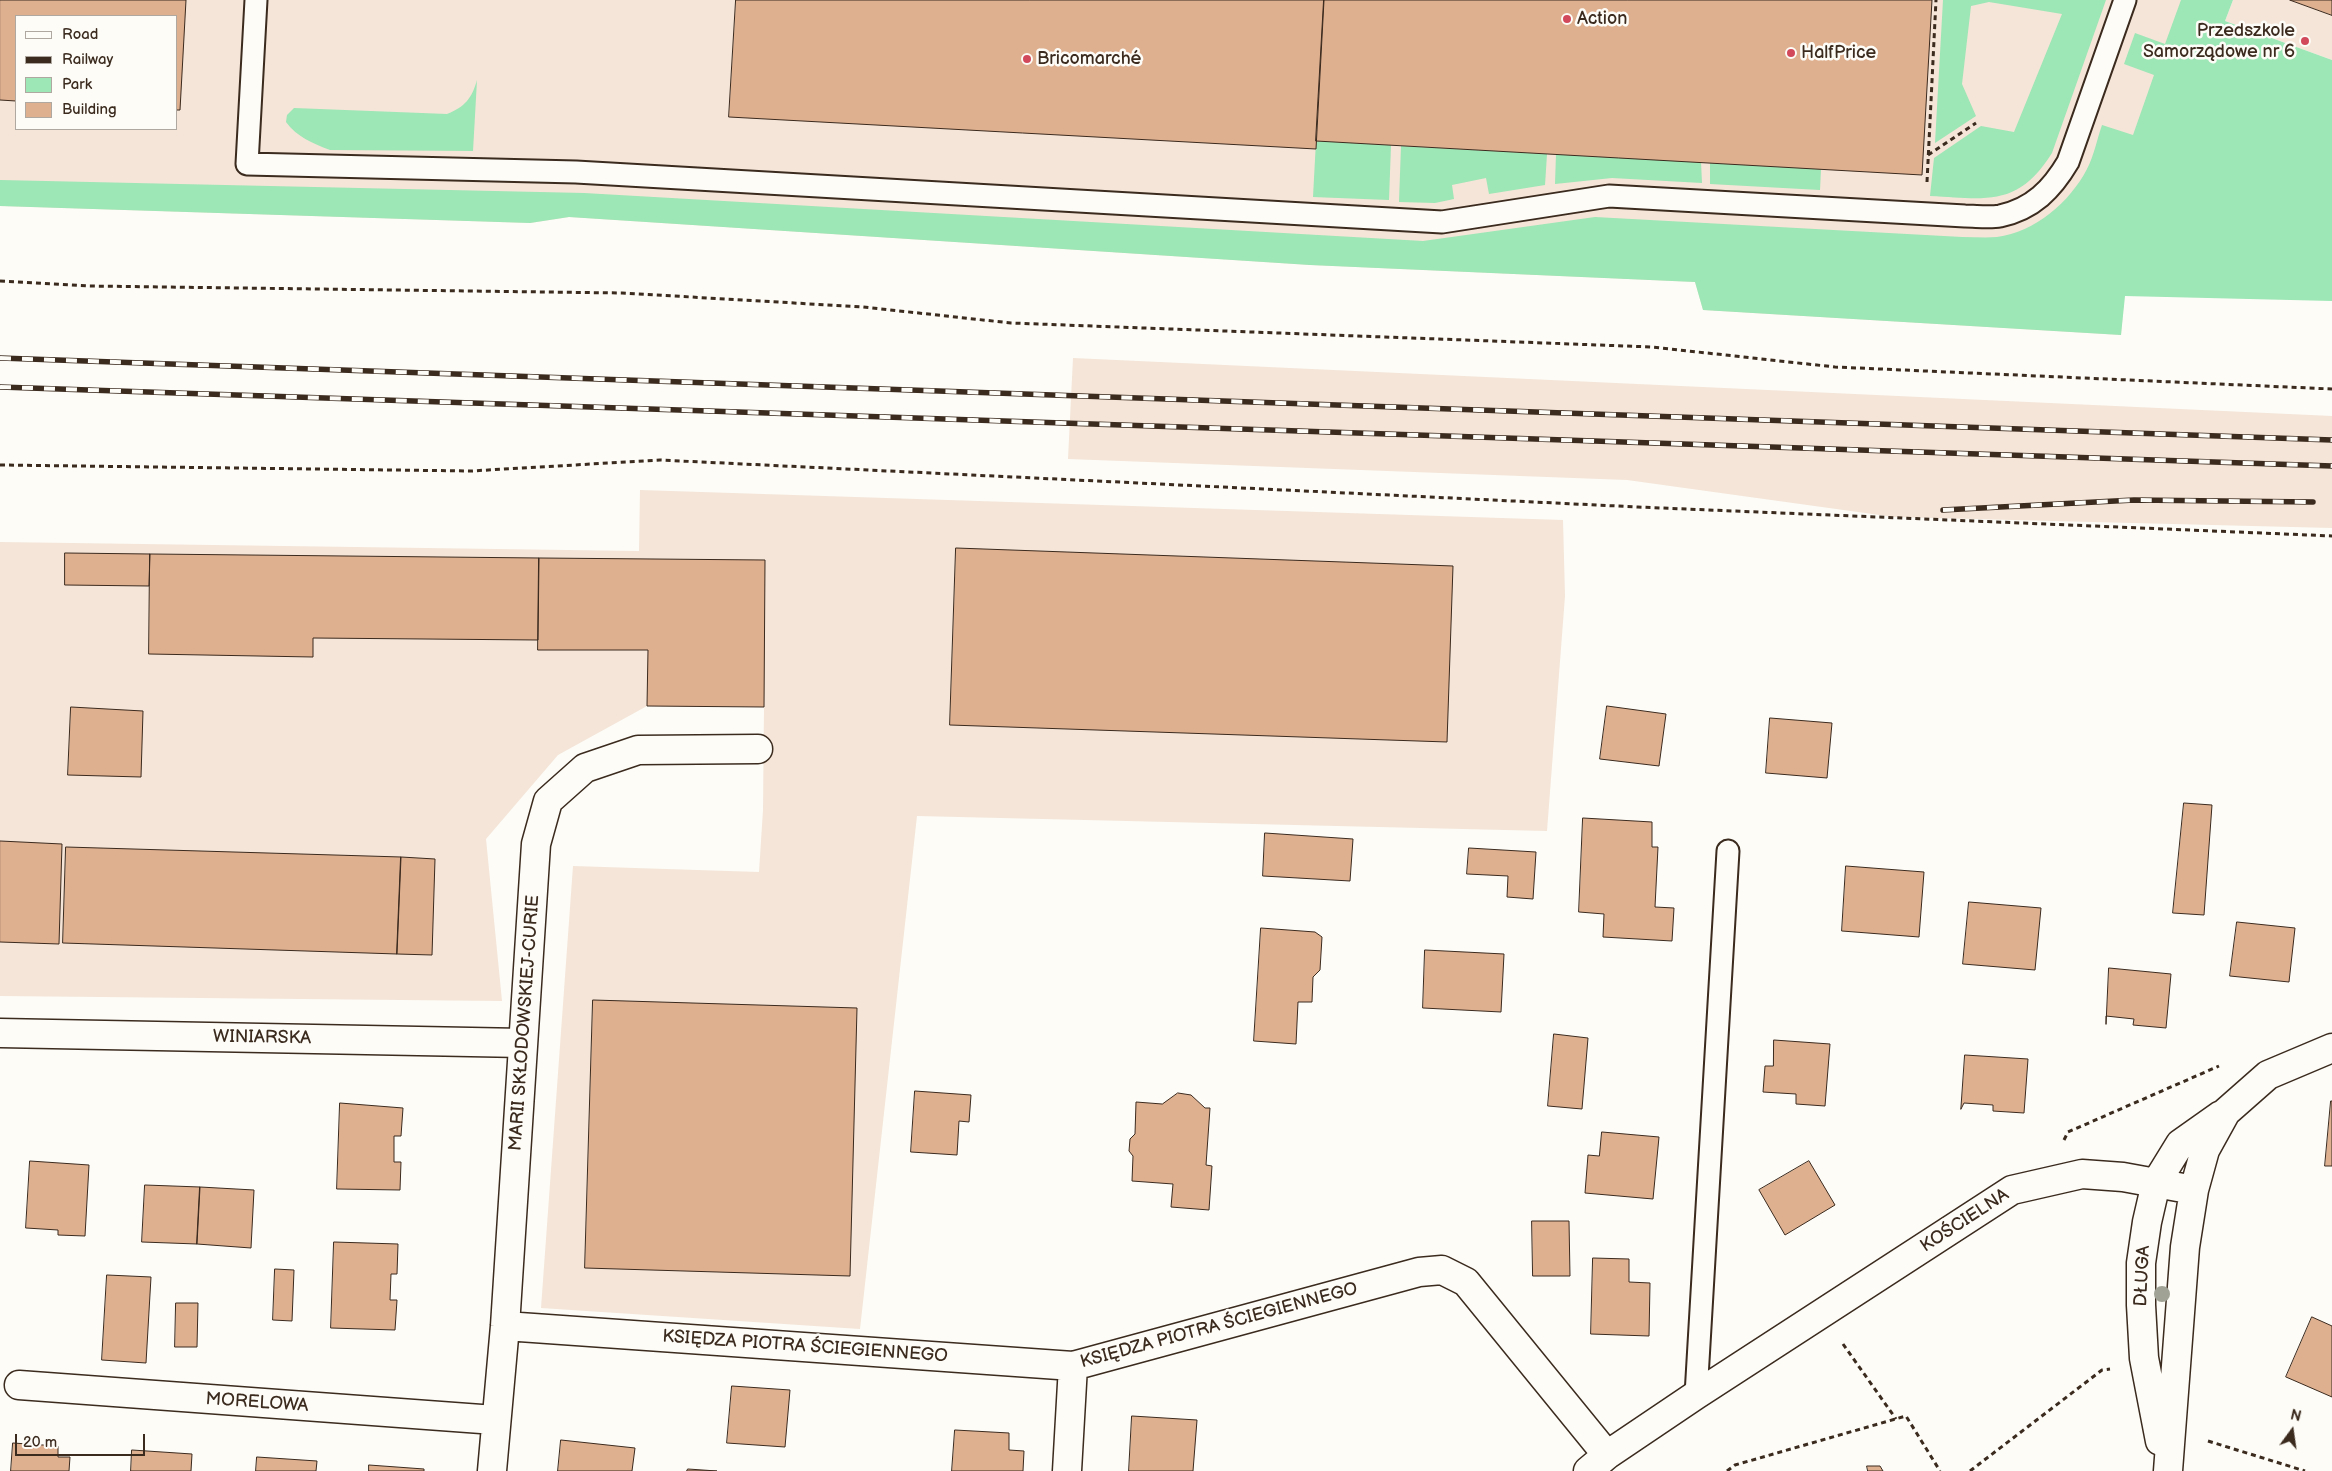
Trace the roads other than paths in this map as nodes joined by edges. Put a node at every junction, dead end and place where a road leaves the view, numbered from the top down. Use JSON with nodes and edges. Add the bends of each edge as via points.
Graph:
{"nodes":[{"id":1,"x":256,"y":0,"type":"edge"},
{"id":2,"x":2125,"y":0,"type":"edge"},
{"id":3,"x":758,"y":749,"type":"dead end"},
{"id":4,"x":1728,"y":851,"type":"dead end"},
{"id":5,"x":0,"y":1034,"type":"edge"},
{"id":6,"x":523,"y":1043,"type":"junction"},
{"id":7,"x":2332,"y":1048,"type":"edge"},
{"id":8,"x":2226,"y":1112,"type":"junction"},
{"id":9,"x":2156,"y":1183,"type":"junction"},
{"id":10,"x":2194,"y":1190,"type":"junction"},
{"id":11,"x":505,"y":1326,"type":"junction"},
{"id":12,"x":1074,"y":1366,"type":"junction"},
{"id":13,"x":19,"y":1385,"type":"dead end"},
{"id":14,"x":1696,"y":1395,"type":"junction"},
{"id":15,"x":495,"y":1420,"type":"junction"},
{"id":16,"x":1598,"y":1463,"type":"edge"},
{"id":17,"x":492,"y":1471,"type":"edge"},
{"id":18,"x":1067,"y":1471,"type":"edge"},
{"id":19,"x":2167,"y":1471,"type":"edge"}],
"edges":[{"from":1,"to":2,"type":"lane","via":[[247,164],[576,172],[1442,222],[1609,196],[2000,216],[2031,204],[2055,184],[2068,162]]},
{"from":3,"to":6,"type":"street","name":"MARII SKŁODOWSKIEJ-CURIE","via":[[638,750],[585,768],[548,802],[536,844]]},
{"from":4,"to":14,"type":"lane"},
{"from":5,"to":6,"type":"street","name":"WINIARSKA"},
{"from":6,"to":11,"type":"street","name":"MARII SKŁODOWSKIEJ-CURIE"},
{"from":7,"to":8,"type":"street","via":[[2268,1075]]},
{"from":8,"to":9,"type":"street","name":"DŁUGA","via":[[2180,1144]]},
{"from":8,"to":10,"type":"street","via":[[2205,1150]]},
{"from":9,"to":10,"type":"street","name":"KOŚCIELNA"},
{"from":9,"to":14,"type":"street","name":"KOŚCIELNA","via":[[2082,1174],[2012,1190]]},
{"from":9,"to":19,"type":"street","name":"DŁUGA","via":[[2141,1263],[2140,1305],[2144,1358]]},
{"from":10,"to":19,"type":"street","name":"DŁUGA","via":[[2185,1248]]},
{"from":11,"to":12,"type":"street","name":"KSIĘDZA PIOTRA ŚCIEGIENNEGO"},
{"from":11,"to":15,"type":"street","name":"MARII SKŁODOWSKIEJ-CURIE"},
{"from":12,"to":16,"type":"street","name":"KSIĘDZA PIOTRA ŚCIEGIENNEGO","via":[[1419,1272],[1442,1270],[1466,1282]]},
{"from":12,"to":18,"type":"street"},
{"from":13,"to":15,"type":"street","name":"MORELOWA"},
{"from":14,"to":16,"type":"street","name":"KOŚCIELNA"},
{"from":15,"to":17,"type":"street","name":"MARII SKŁODOWSKIEJ-CURIE"}]}
